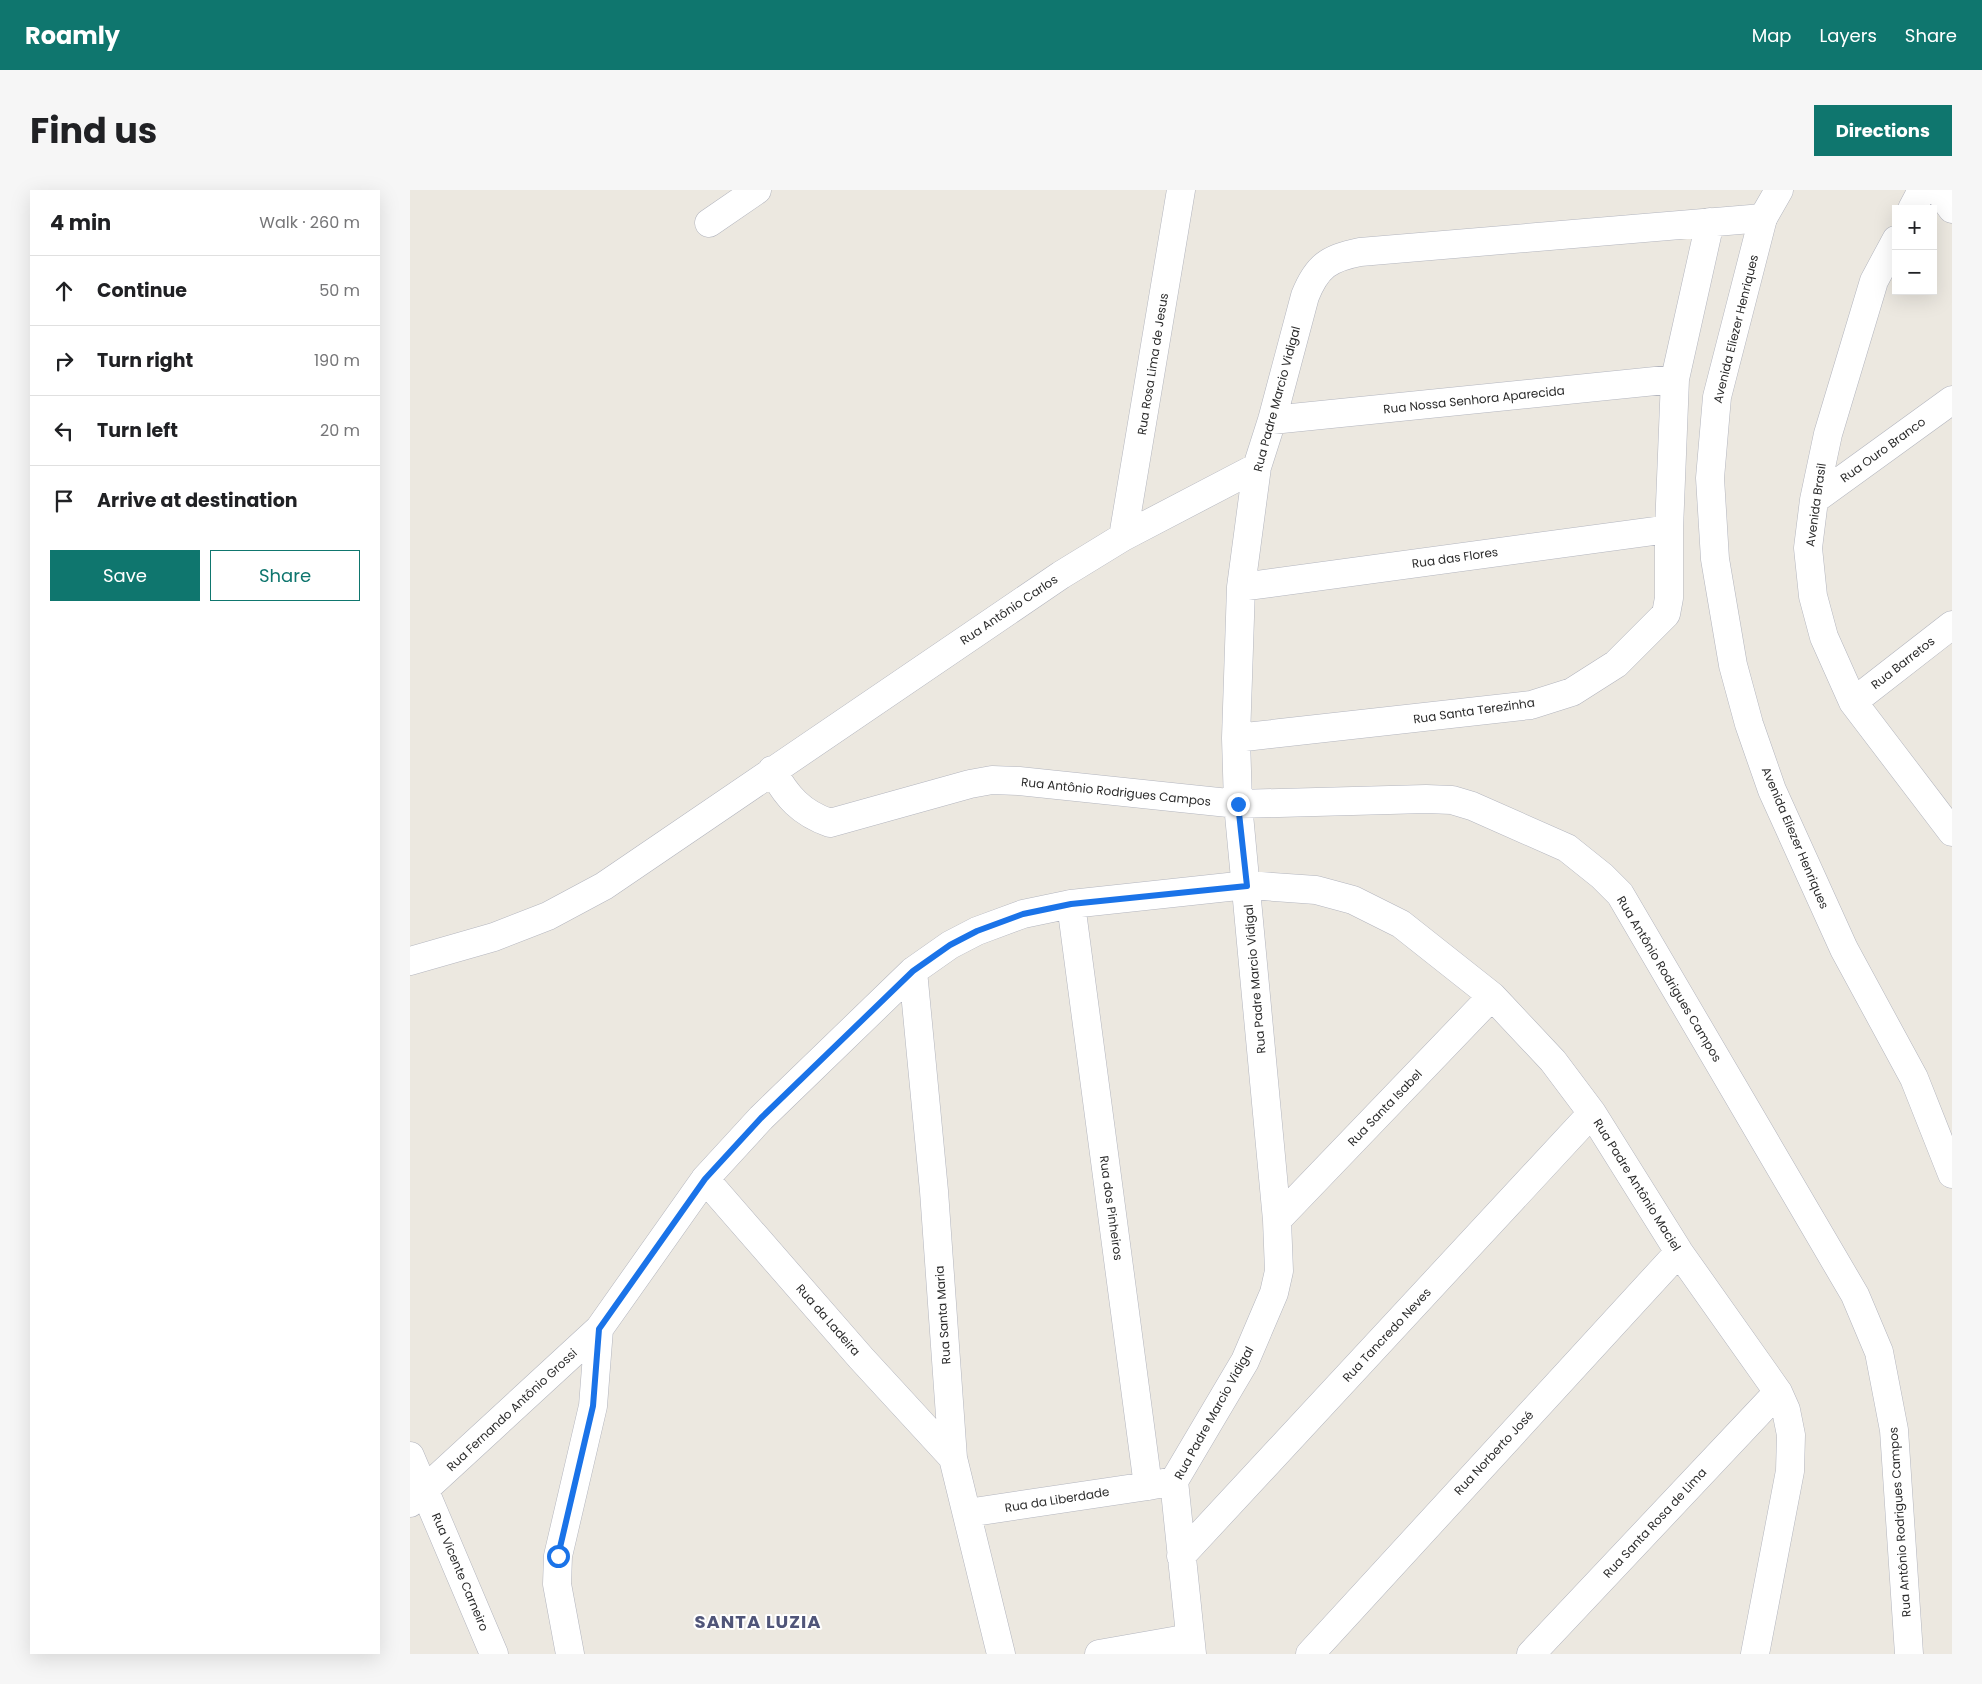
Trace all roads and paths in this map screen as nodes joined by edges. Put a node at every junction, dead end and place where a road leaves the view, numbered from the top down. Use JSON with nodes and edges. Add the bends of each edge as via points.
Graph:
{"nodes":[{"id":1,"x":757,"y":190,"type":"edge"},
{"id":2,"x":1181,"y":190,"type":"edge"},
{"id":3,"x":1779,"y":190,"type":"edge"},
{"id":4,"x":1922,"y":190,"type":"edge"},
{"id":5,"x":1938,"y":190,"type":"edge"},
{"id":6,"x":1914,"y":205,"type":"edge"},
{"id":7,"x":1952,"y":209,"type":"edge"},
{"id":8,"x":1763,"y":218,"type":"junction"},
{"id":9,"x":709,"y":222,"type":"dead end"},
{"id":10,"x":1710,"y":222,"type":"junction"},
{"id":11,"x":1892,"y":247,"type":"edge"},
{"id":12,"x":1675,"y":379,"type":"junction"},
{"id":13,"x":1952,"y":400,"type":"edge"},
{"id":14,"x":1272,"y":420,"type":"junction"},
{"id":15,"x":1257,"y":467,"type":"junction"},
{"id":16,"x":1814,"y":500,"type":"junction"},
{"id":17,"x":1669,"y":529,"type":"junction"},
{"id":18,"x":1123,"y":537,"type":"junction"},
{"id":19,"x":1241,"y":587,"type":"junction"},
{"id":20,"x":1952,"y":625,"type":"edge"},
{"id":21,"x":1853,"y":702,"type":"junction"},
{"id":22,"x":1236,"y":738,"type":"junction"},
{"id":23,"x":772,"y":770,"type":"junction"},
{"id":24,"x":1238,"y":804,"type":"junction"},
{"id":25,"x":1952,"y":832,"type":"edge"},
{"id":26,"x":1247,"y":886,"type":"junction"},
{"id":27,"x":1071,"y":904,"type":"junction"},
{"id":28,"x":410,"y":961,"type":"edge"},
{"id":29,"x":913,"y":971,"type":"junction"},
{"id":30,"x":1492,"y":996,"type":"junction"},
{"id":31,"x":1592,"y":1113,"type":"junction"},
{"id":32,"x":1952,"y":1174,"type":"edge"},
{"id":33,"x":705,"y":1179,"type":"junction"},
{"id":34,"x":1278,"y":1220,"type":"junction"},
{"id":35,"x":1679,"y":1252,"type":"junction"},
{"id":36,"x":599,"y":1329,"type":"junction"},
{"id":37,"x":1778,"y":1392,"type":"junction"},
{"id":38,"x":410,"y":1456,"type":"edge"},
{"id":39,"x":954,"y":1458,"type":"junction"},
{"id":40,"x":1174,"y":1481,"type":"junction"},
{"id":41,"x":1148,"y":1486,"type":"junction"},
{"id":42,"x":418,"y":1497,"type":"edge"},
{"id":43,"x":967,"y":1514,"type":"junction"},
{"id":44,"x":1181,"y":1556,"type":"junction"},
{"id":45,"x":1191,"y":1646,"type":"edge"},
{"id":46,"x":494,"y":1654,"type":"edge"},
{"id":47,"x":570,"y":1654,"type":"edge"},
{"id":48,"x":1001,"y":1654,"type":"edge"},
{"id":49,"x":1100,"y":1654,"type":"edge"},
{"id":50,"x":1310,"y":1654,"type":"edge"},
{"id":51,"x":1531,"y":1654,"type":"edge"},
{"id":52,"x":1755,"y":1654,"type":"edge"},
{"id":53,"x":1909,"y":1654,"type":"edge"}],
"edges":[{"from":1,"to":9,"type":"street"},
{"from":2,"to":18,"type":"street","name":"Rua Rosa Lima de Jesus"},
{"from":3,"to":8,"type":"street","name":"Avenida Eliezer Henriques"},
{"from":4,"to":6,"type":"street"},
{"from":5,"to":7,"type":"street"},
{"from":8,"to":10,"type":"street"},
{"from":8,"to":32,"type":"street","name":"Avenida Eliezer Henriques","via":[[1717,397],[1710,478],[1715,559],[1733,665],[1772,790],[1844,949],[1914,1078]]},
{"from":10,"to":12,"type":"street"},
{"from":10,"to":14,"type":"street","name":"Rua Padre Marcio Vidigal","via":[[1341,256],[1327,263],[1312,277]]},
{"from":11,"to":16,"type":"street","name":"Avenida Brasil","via":[[1874,281],[1855,340],[1828,434]]},
{"from":12,"to":14,"type":"street","name":"Rua Nossa Senhora Aparecida"},
{"from":12,"to":17,"type":"street"},
{"from":13,"to":16,"type":"street","name":"Rua Ouro Branco"},
{"from":14,"to":15,"type":"street","name":"Rua Padre Marcio Vidigal"},
{"from":15,"to":18,"type":"street","name":"Rua Antônio Carlos"},
{"from":15,"to":19,"type":"street","name":"Rua Padre Marcio Vidigal"},
{"from":16,"to":21,"type":"street","name":"Avenida Brasil","via":[[1808,548],[1813,596],[1824,637]]},
{"from":17,"to":19,"type":"street","name":"Rua das Flores"},
{"from":17,"to":22,"type":"street","name":"Rua Santa Terezinha","via":[[1670,598],[1666,614],[1616,664],[1572,692],[1531,705]]},
{"from":18,"to":23,"type":"street","name":"Rua Antônio Carlos","via":[[1061,575]]},
{"from":19,"to":22,"type":"street","name":"Rua Padre Marcio Vidigal"},
{"from":20,"to":21,"type":"street","name":"Rua Barretos"},
{"from":21,"to":25,"type":"street","name":"Avenida Brasil"},
{"from":22,"to":24,"type":"street","name":"Rua Padre Marcio Vidigal"},
{"from":23,"to":24,"type":"street","name":"Rua Antônio Rodrigues Campos","via":[[797,804],[812,817],[830,823],[992,780]]},
{"from":23,"to":28,"type":"street","name":"Rua Antônio Carlos","via":[[604,886],[548,916],[494,937]]},
{"from":24,"to":26,"type":"street","name":"Rua Padre Marcio Vidigal"},
{"from":24,"to":53,"type":"street","name":"Rua Antônio Rodrigues Campos","via":[[1452,800],[1567,848],[1620,894],[1855,1295],[1879,1352],[1894,1430]]},
{"from":26,"to":27,"type":"street","name":"Rua Fernando Antônio Grossi"},
{"from":26,"to":30,"type":"street","name":"Rua Padre Antônio Maciel","via":[[1316,890],[1353,900],[1401,924]]},
{"from":26,"to":34,"type":"street","name":"Rua Padre Marcio Vidigal"},
{"from":27,"to":29,"type":"street","name":"Rua Fernando Antônio Grossi","via":[[1023,914],[977,931]]},
{"from":27,"to":41,"type":"street","name":"Rua dos Pinheiros"},
{"from":29,"to":33,"type":"street","name":"Rua Fernando Antônio Grossi","via":[[761,1118]]},
{"from":29,"to":39,"type":"street","name":"Rua Santa Maria"},
{"from":30,"to":31,"type":"street","name":"Rua Padre Antônio Maciel","via":[[1553,1060]]},
{"from":30,"to":34,"type":"street","name":"Rua Santa Isabel"},
{"from":31,"to":35,"type":"street","name":"Rua Padre Antônio Maciel"},
{"from":31,"to":44,"type":"street","name":"Rua Tancredo Neves"},
{"from":33,"to":36,"type":"street","name":"Rua Fernando Antônio Grossi"},
{"from":33,"to":39,"type":"street","name":"Rua da Ladeira","via":[[861,1358]]},
{"from":34,"to":40,"type":"street","name":"Rua Padre Marcio Vidigal","via":[[1278,1271],[1274,1293],[1245,1361]]},
{"from":35,"to":37,"type":"street","name":"Rua Padre Antônio Maciel"},
{"from":35,"to":50,"type":"street","name":"Rua Norberto José"},
{"from":36,"to":42,"type":"street","name":"Rua Fernando Antônio Grossi"},
{"from":36,"to":47,"type":"street","via":[[593,1406],[558,1556],[557,1584]]},
{"from":37,"to":51,"type":"street","name":"Rua Santa Rosa de Lima"},
{"from":37,"to":52,"type":"street","name":"Rua Padre Antônio Maciel","via":[[1786,1410],[1790,1434],[1790,1471]]},
{"from":38,"to":42,"type":"street","name":"Rua Vicente Carneiro"},
{"from":39,"to":43,"type":"street","name":"Rua Santa Maria"},
{"from":40,"to":41,"type":"street"},
{"from":40,"to":44,"type":"street","name":"Rua Padre Marcio Vidigal"},
{"from":41,"to":43,"type":"street","name":"Rua da Liberdade"},
{"from":42,"to":46,"type":"street","name":"Rua Vicente Carneiro"},
{"from":43,"to":48,"type":"street","name":"Rua Santa Maria"},
{"from":44,"to":45,"type":"street","name":"Rua Padre Marcio Vidigal"},
{"from":45,"to":49,"type":"street"}]}
